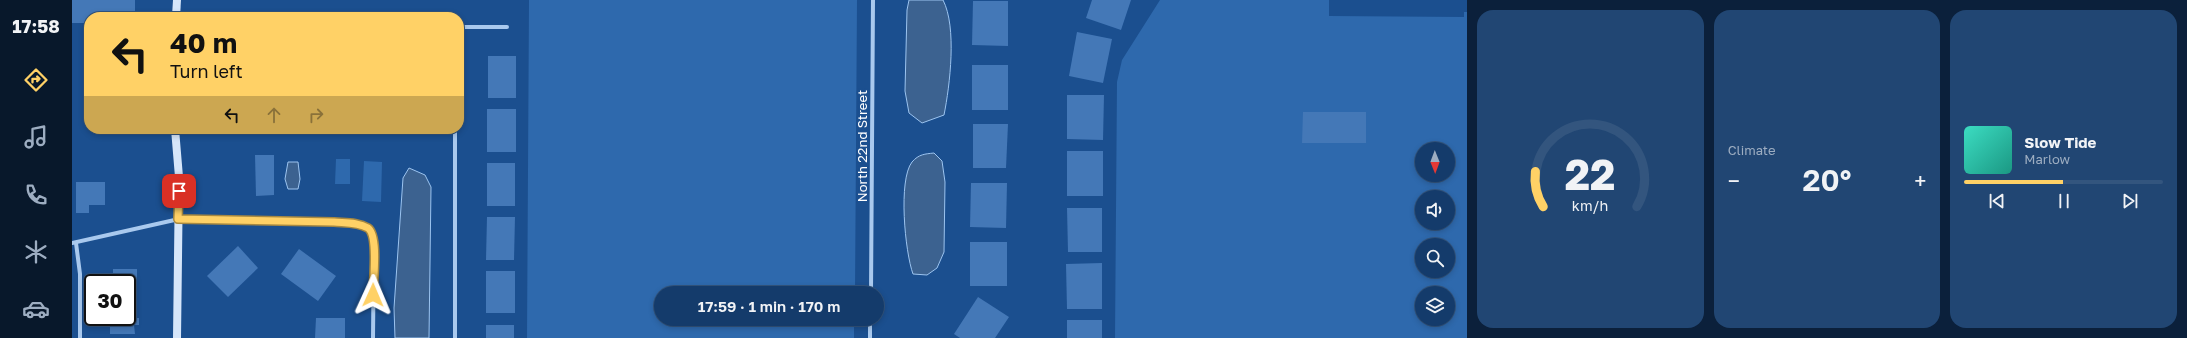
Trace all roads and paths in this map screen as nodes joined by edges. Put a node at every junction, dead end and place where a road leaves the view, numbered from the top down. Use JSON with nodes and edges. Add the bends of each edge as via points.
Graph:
{"nodes":[{"id":1,"x":177,"y":0,"type":"edge"},
{"id":2,"x":873,"y":0,"type":"edge"},
{"id":3,"x":176,"y":12,"type":"edge"},
{"id":4,"x":464,"y":27,"type":"edge"},
{"id":5,"x":507,"y":27,"type":"dead end"},
{"id":6,"x":175,"y":134,"type":"edge"},
{"id":7,"x":455,"y":134,"type":"edge"},
{"id":8,"x":178,"y":219,"type":"junction"},
{"id":9,"x":74,"y":243,"type":"edge"},
{"id":10,"x":871,"y":286,"type":"edge"},
{"id":11,"x":870,"y":326,"type":"edge"},
{"id":12,"x":80,"y":338,"type":"edge"},
{"id":13,"x":177,"y":338,"type":"edge"},
{"id":14,"x":373,"y":338,"type":"edge"},
{"id":15,"x":455,"y":338,"type":"edge"},
{"id":16,"x":870,"y":338,"type":"edge"}],
"edges":[{"from":1,"to":3,"type":"street"},
{"from":2,"to":10,"type":"street","name":"North 22nd Street"},
{"from":4,"to":5,"type":"street"},
{"from":6,"to":8,"type":"street","via":[[179,177]]},
{"from":7,"to":15,"type":"street"},
{"from":8,"to":9,"type":"street"},
{"from":8,"to":13,"type":"street"},
{"from":8,"to":14,"type":"street","via":[[357,223],[368,228],[374,238]]},
{"from":9,"to":12,"type":"street","via":[[80,274]]},
{"from":11,"to":16,"type":"street"}]}
